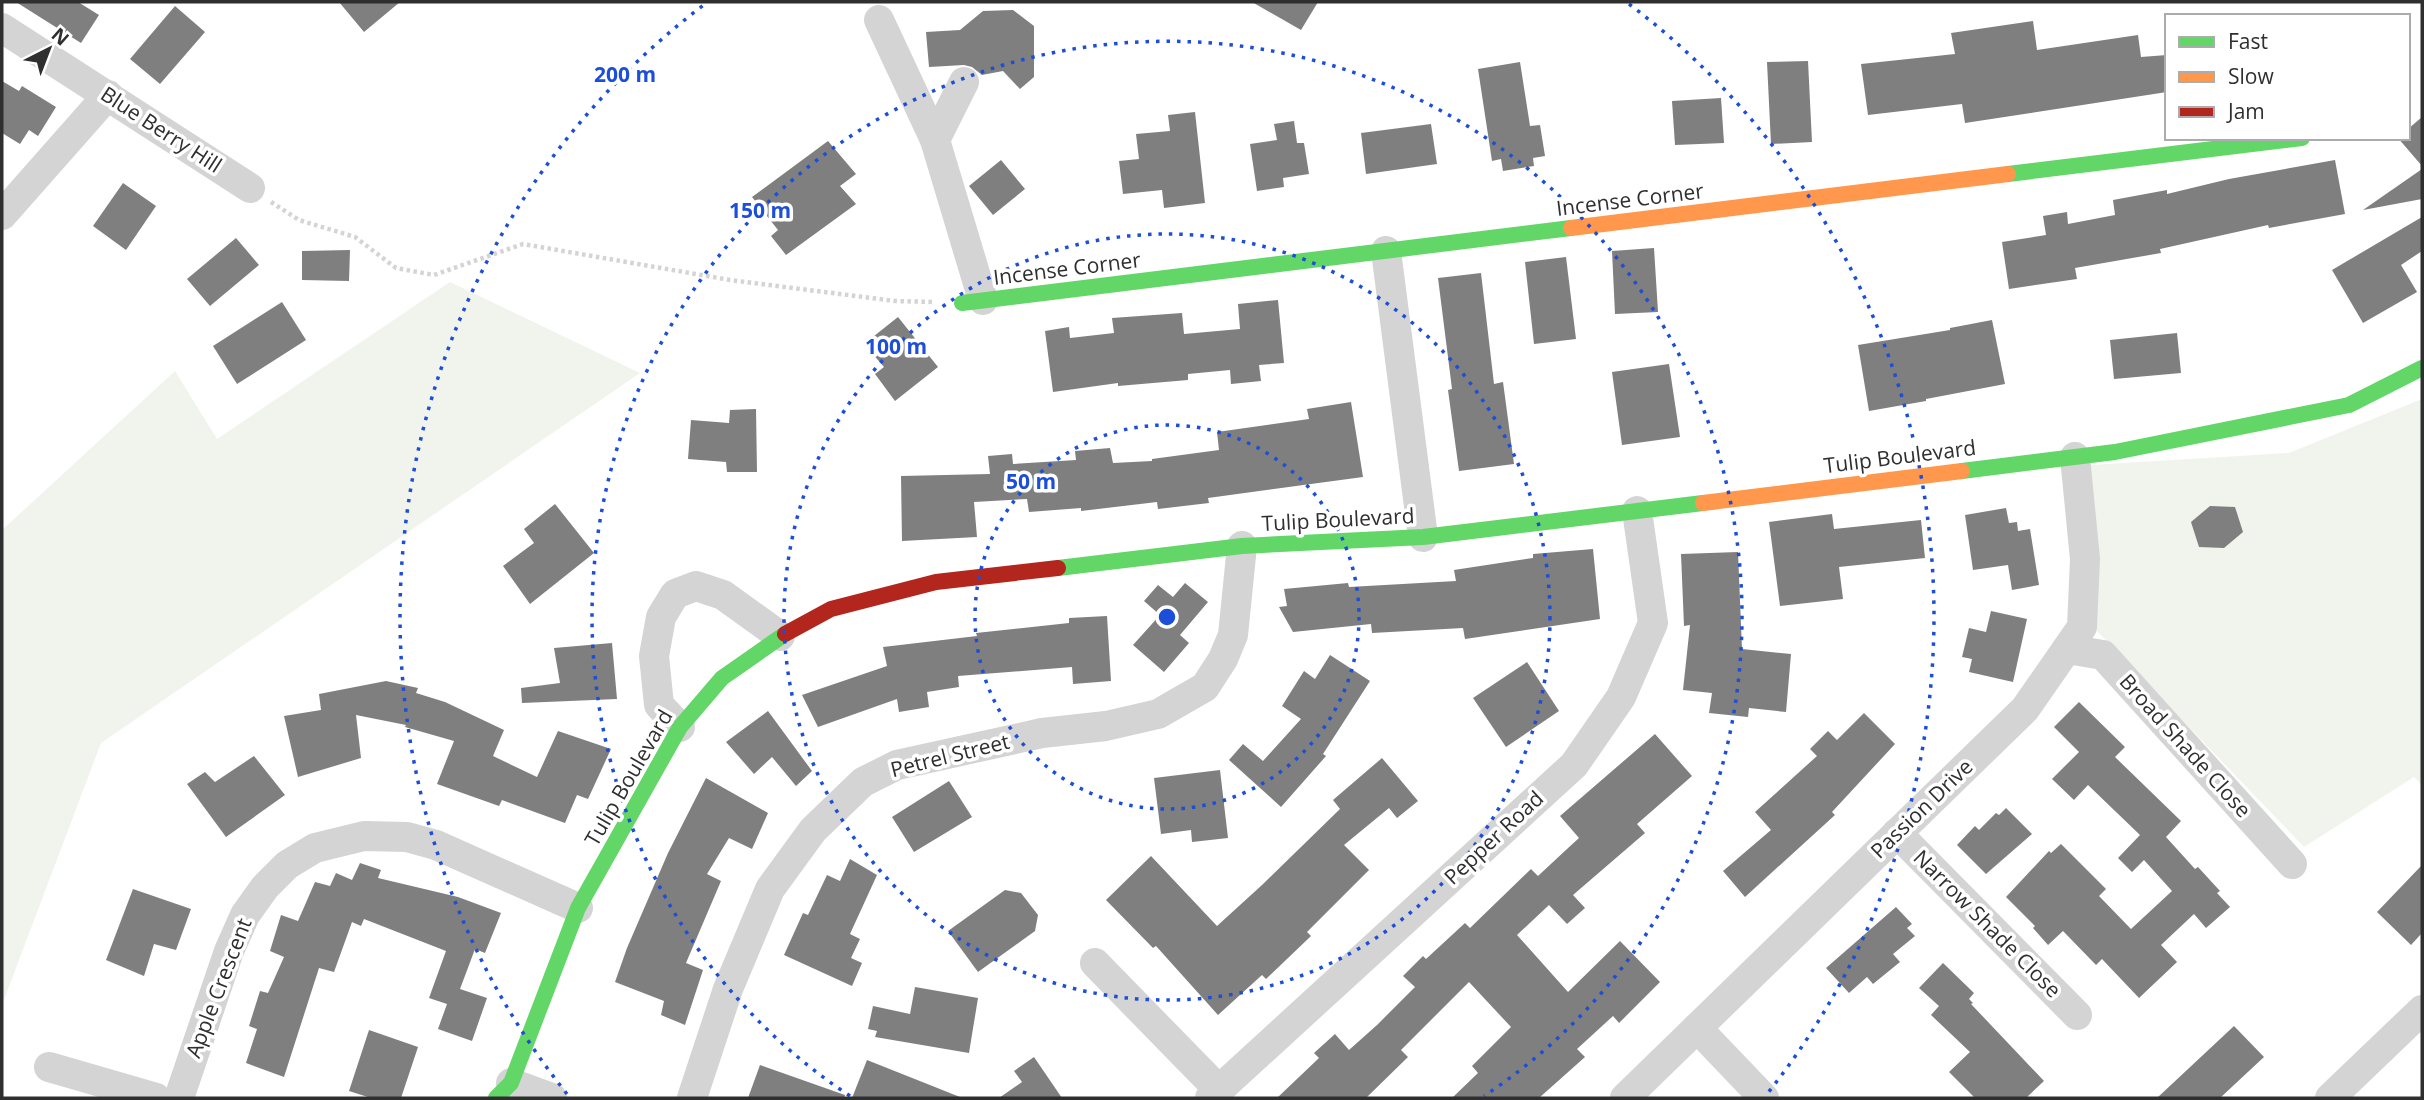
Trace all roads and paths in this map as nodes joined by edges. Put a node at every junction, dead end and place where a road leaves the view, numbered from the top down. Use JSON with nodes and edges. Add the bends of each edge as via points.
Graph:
{"nodes":[{"id":1,"x":879,"y":20,"type":"dead end"},
{"id":2,"x":2,"y":28,"type":"edge"},
{"id":3,"x":964,"y":82,"type":"dead end"},
{"id":4,"x":108,"y":95,"type":"junction"},
{"id":5,"x":935,"y":140,"type":"junction"},
{"id":6,"x":2286,"y":140,"type":"edge"},
{"id":7,"x":250,"y":188,"type":"joint"},
{"id":8,"x":2,"y":215,"type":"edge"},
{"id":9,"x":1386,"y":251,"type":"junction"},
{"id":10,"x":973,"y":302,"type":"junction"},
{"id":11,"x":2422,"y":368,"type":"edge"},
{"id":12,"x":2074,"y":457,"type":"junction"},
{"id":13,"x":1637,"y":511,"type":"junction"},
{"id":14,"x":1423,"y":537,"type":"junction"},
{"id":15,"x":1242,"y":546,"type":"junction"},
{"id":16,"x":779,"y":636,"type":"junction"},
{"id":17,"x":2067,"y":649,"type":"junction"},
{"id":18,"x":680,"y":727,"type":"junction"},
{"id":19,"x":1897,"y":833,"type":"junction"},
{"id":20,"x":2292,"y":864,"type":"dead end"},
{"id":21,"x":578,"y":908,"type":"junction"},
{"id":22,"x":1095,"y":963,"type":"dead end"},
{"id":23,"x":2422,"y":1010,"type":"edge"},
{"id":24,"x":2077,"y":1015,"type":"dead end"},
{"id":25,"x":1697,"y":1028,"type":"junction"},
{"id":26,"x":49,"y":1067,"type":"dead end"},
{"id":27,"x":506,"y":1093,"type":"edge"},
{"id":28,"x":1214,"y":1094,"type":"edge"},
{"id":29,"x":156,"y":1098,"type":"edge"},
{"id":30,"x":179,"y":1098,"type":"edge"},
{"id":31,"x":552,"y":1098,"type":"edge"},
{"id":32,"x":692,"y":1098,"type":"edge"},
{"id":33,"x":1625,"y":1098,"type":"edge"},
{"id":34,"x":1764,"y":1098,"type":"edge"},
{"id":35,"x":2330,"y":1098,"type":"edge"}],
"edges":[{"from":1,"to":5,"type":"street"},
{"from":2,"to":4,"type":"street","name":"Blue Berry Hill"},
{"from":3,"to":5,"type":"street"},
{"from":4,"to":7,"type":"street","name":"Blue Berry Hill"},
{"from":4,"to":8,"type":"street"},
{"from":5,"to":10,"type":"street"},
{"from":6,"to":9,"type":"street","name":"Incense Corner"},
{"from":7,"to":10,"type":"path","via":[[299,220],[355,237],[396,268],[434,275],[523,244],[730,281],[895,301]]},
{"from":9,"to":10,"type":"street","name":"Incense Corner"},
{"from":9,"to":14,"type":"street"},
{"from":11,"to":12,"type":"street","name":"Tulip Boulevard","via":[[2349,405]]},
{"from":12,"to":13,"type":"street","name":"Tulip Boulevard"},
{"from":12,"to":17,"type":"street","name":"Passion Drive","via":[[2085,559],[2082,627]]},
{"from":13,"to":14,"type":"street","name":"Tulip Boulevard"},
{"from":13,"to":28,"type":"street","name":"Pepper Road","via":[[1653,623],[1621,697],[1574,765]]},
{"from":14,"to":15,"type":"street","name":"Tulip Boulevard"},
{"from":15,"to":16,"type":"street","name":"Tulip Boulevard","via":[[936,582],[831,610]]},
{"from":15,"to":32,"type":"street","name":"Petrel Street","via":[[1233,635],[1205,687],[1158,714],[897,765],[863,782],[813,831],[769,889],[728,989]]},
{"from":16,"to":18,"type":"street","name":"Tulip Boulevard","via":[[722,678]]},
{"from":16,"to":18,"type":"street","via":[[723,595],[696,586],[675,594],[661,617],[654,656],[659,705]]},
{"from":17,"to":19,"type":"street","name":"Passion Drive","via":[[2025,709]]},
{"from":17,"to":20,"type":"street","name":"Broad Shade Close","via":[[2103,655]]},
{"from":18,"to":21,"type":"street","name":"Tulip Boulevard"},
{"from":19,"to":24,"type":"street","name":"Narrow Shade Close"},
{"from":19,"to":25,"type":"street","name":"Passion Drive"},
{"from":21,"to":27,"type":"street","name":"Tulip Boulevard"},
{"from":21,"to":30,"type":"street","name":"Apple Crescent","via":[[436,845],[407,837],[364,836],[315,848],[286,865],[245,915]]},
{"from":22,"to":28,"type":"street"},
{"from":23,"to":35,"type":"street"},
{"from":25,"to":33,"type":"street","name":"Passion Drive"},
{"from":25,"to":34,"type":"street"},
{"from":26,"to":29,"type":"street"},
{"from":27,"to":31,"type":"street"}]}
